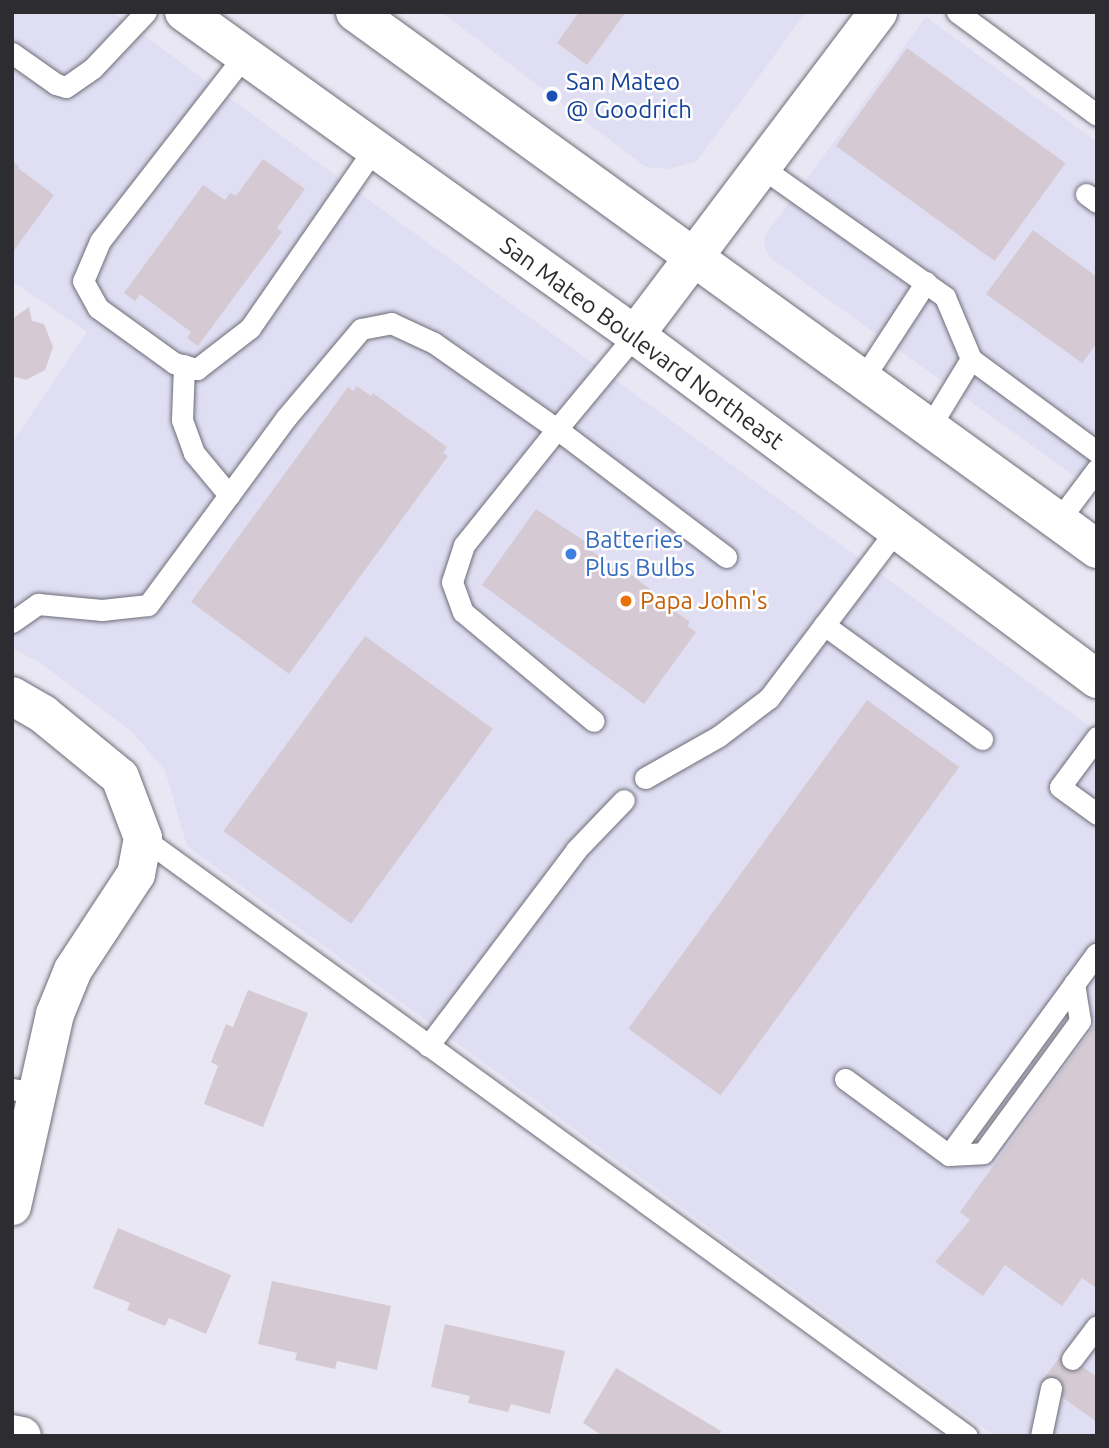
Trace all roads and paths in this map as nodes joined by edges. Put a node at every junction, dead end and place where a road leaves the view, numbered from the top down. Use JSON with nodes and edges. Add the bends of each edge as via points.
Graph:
{"nodes":[{"id":1,"x":146,"y":12,"type":"edge"},
{"id":2,"x":184,"y":12,"type":"edge"},
{"id":3,"x":355,"y":12,"type":"edge"},
{"id":4,"x":878,"y":12,"type":"edge"},
{"id":5,"x":957,"y":12,"type":"edge"},
{"id":6,"x":12,"y":53,"type":"edge"},
{"id":7,"x":244,"y":56,"type":"junction"},
{"id":8,"x":1097,"y":114,"type":"edge"},
{"id":9,"x":374,"y":149,"type":"junction"},
{"id":10,"x":761,"y":167,"type":"junction"},
{"id":11,"x":693,"y":258,"type":"junction"},
{"id":12,"x":926,"y":282,"type":"junction"},
{"id":13,"x":635,"y":335,"type":"junction"},
{"id":14,"x":971,"y":359,"type":"junction"},
{"id":15,"x":184,"y":365,"type":"junction"},
{"id":16,"x":862,"y":380,"type":"junction"},
{"id":17,"x":929,"y":428,"type":"junction"},
{"id":18,"x":557,"y":429,"type":"junction"},
{"id":19,"x":1097,"y":452,"type":"edge"},
{"id":20,"x":1097,"y":468,"type":"edge"},
{"id":21,"x":229,"y":495,"type":"junction"},
{"id":22,"x":1058,"y":522,"type":"junction"},
{"id":23,"x":897,"y":530,"type":"junction"},
{"id":24,"x":1097,"y":549,"type":"edge"},
{"id":25,"x":726,"y":557,"type":"dead end"},
{"id":26,"x":12,"y":622,"type":"edge"},
{"id":27,"x":824,"y":625,"type":"junction"},
{"id":28,"x":1097,"y":679,"type":"edge"},
{"id":29,"x":12,"y":696,"type":"edge"},
{"id":30,"x":594,"y":721,"type":"dead end"},
{"id":31,"x":1097,"y":737,"type":"edge"},
{"id":32,"x":982,"y":739,"type":"dead end"},
{"id":33,"x":645,"y":778,"type":"dead end"},
{"id":34,"x":624,"y":800,"type":"dead end"},
{"id":35,"x":1097,"y":814,"type":"edge"},
{"id":36,"x":143,"y":838,"type":"junction"},
{"id":37,"x":1097,"y":953,"type":"edge"},
{"id":38,"x":429,"y":1046,"type":"junction"},
{"id":39,"x":845,"y":1079,"type":"dead end"},
{"id":40,"x":24,"y":1091,"type":"edge"},
{"id":41,"x":12,"y":1206,"type":"edge"},
{"id":42,"x":1097,"y":1326,"type":"edge"},
{"id":43,"x":1072,"y":1359,"type":"dead end"},
{"id":44,"x":1051,"y":1388,"type":"dead end"},
{"id":45,"x":12,"y":1434,"type":"edge"},
{"id":46,"x":22,"y":1436,"type":"edge"},
{"id":47,"x":967,"y":1436,"type":"edge"},
{"id":48,"x":1041,"y":1436,"type":"edge"}],
"edges":[{"from":1,"to":6,"type":"lane","via":[[93,68],[66,87]]},
{"from":2,"to":7,"type":"main road","name":"San Mateo Boulevard Northeast"},
{"from":3,"to":11,"type":"main road"},
{"from":4,"to":10,"type":"main road"},
{"from":5,"to":8,"type":"lane"},
{"from":7,"to":9,"type":"main road","name":"San Mateo Boulevard Northeast"},
{"from":7,"to":15,"type":"lane","via":[[100,241],[83,281],[98,307],[174,363]]},
{"from":9,"to":13,"type":"main road","name":"San Mateo Boulevard Northeast"},
{"from":9,"to":15,"type":"lane","via":[[250,328],[197,369]]},
{"from":10,"to":11,"type":"main road"},
{"from":10,"to":12,"type":"lane"},
{"from":11,"to":13,"type":"main road"},
{"from":11,"to":16,"type":"main road"},
{"from":12,"to":14,"type":"lane","via":[[945,297]]},
{"from":12,"to":16,"type":"lane"},
{"from":13,"to":18,"type":"lane"},
{"from":13,"to":23,"type":"main road","name":"San Mateo Boulevard Northeast"},
{"from":14,"to":17,"type":"lane"},
{"from":14,"to":19,"type":"lane"},
{"from":15,"to":21,"type":"lane","via":[[182,420],[194,453]]},
{"from":16,"to":17,"type":"main road"},
{"from":17,"to":22,"type":"main road"},
{"from":18,"to":21,"type":"lane","via":[[434,343],[391,323],[361,329]]},
{"from":18,"to":25,"type":"lane"},
{"from":18,"to":30,"type":"lane","via":[[464,545],[452,582],[463,612]]},
{"from":20,"to":22,"type":"lane"},
{"from":21,"to":26,"type":"lane","via":[[148,605],[102,610],[38,604]]},
{"from":22,"to":24,"type":"main road"},
{"from":23,"to":27,"type":"lane"},
{"from":23,"to":28,"type":"main road","name":"San Mateo Boulevard Northeast"},
{"from":27,"to":32,"type":"lane"},
{"from":27,"to":33,"type":"lane","via":[[769,698],[719,736]]},
{"from":29,"to":36,"type":"main road","via":[[43,714],[120,777]]},
{"from":31,"to":35,"type":"lane","via":[[1060,787]]},
{"from":34,"to":38,"type":"lane","via":[[576,850]]},
{"from":36,"to":38,"type":"lane"},
{"from":36,"to":40,"type":"main road","via":[[136,874],[73,970]]},
{"from":37,"to":39,"type":"lane","via":[[949,1155]]},
{"from":38,"to":47,"type":"lane"},
{"from":40,"to":41,"type":"main road"},
{"from":42,"to":43,"type":"lane"},
{"from":44,"to":48,"type":"lane"},
{"from":45,"to":46,"type":"main road"}]}
